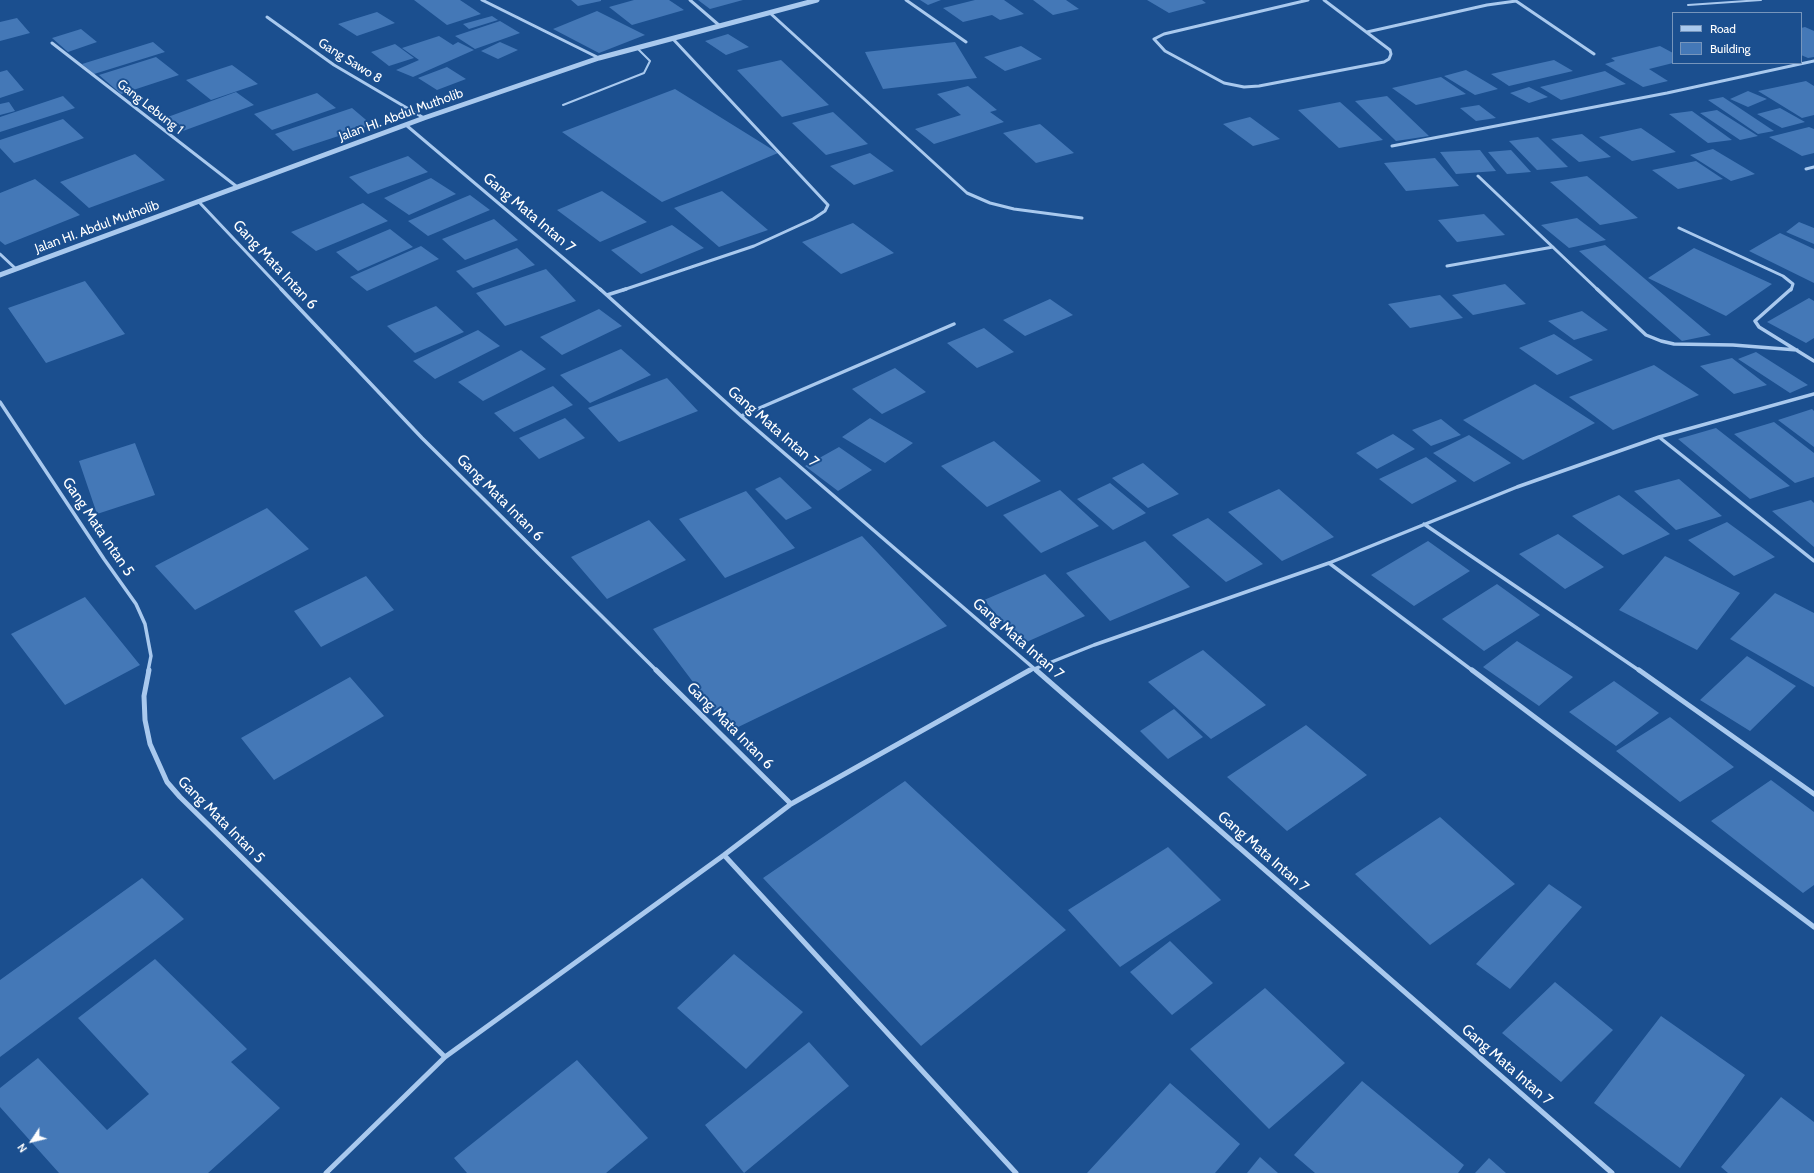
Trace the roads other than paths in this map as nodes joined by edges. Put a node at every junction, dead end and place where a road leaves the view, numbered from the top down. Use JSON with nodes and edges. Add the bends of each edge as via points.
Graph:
{"nodes":[{"id":1,"x":482,"y":0,"type":"edge"},
{"id":2,"x":690,"y":0,"type":"edge"},
{"id":3,"x":817,"y":0,"type":"edge"},
{"id":4,"x":906,"y":0,"type":"edge"},
{"id":5,"x":1308,"y":0,"type":"edge"},
{"id":6,"x":1324,"y":0,"type":"edge"},
{"id":7,"x":1518,"y":0,"type":"edge"},
{"id":8,"x":1762,"y":0,"type":"edge"},
{"id":9,"x":1688,"y":5,"type":"dead end"},
{"id":10,"x":770,"y":13,"type":"junction"},
{"id":11,"x":267,"y":18,"type":"dead end"},
{"id":12,"x":721,"y":27,"type":"junction"},
{"id":13,"x":1368,"y":32,"type":"junction"},
{"id":14,"x":672,"y":39,"type":"junction"},
{"id":15,"x":966,"y":42,"type":"dead end"},
{"id":16,"x":52,"y":43,"type":"dead end"},
{"id":17,"x":637,"y":48,"type":"junction"},
{"id":18,"x":1594,"y":54,"type":"dead end"},
{"id":19,"x":600,"y":58,"type":"junction"},
{"id":20,"x":1814,"y":61,"type":"edge"},
{"id":21,"x":1800,"y":64,"type":"edge"},
{"id":22,"x":1802,"y":64,"type":"edge"},
{"id":23,"x":563,"y":105,"type":"dead end"},
{"id":24,"x":424,"y":118,"type":"junction"},
{"id":25,"x":406,"y":125,"type":"junction"},
{"id":26,"x":1392,"y":146,"type":"dead end"},
{"id":27,"x":1814,"y":167,"type":"edge"},
{"id":28,"x":1806,"y":169,"type":"dead end"},
{"id":29,"x":1478,"y":176,"type":"dead end"},
{"id":30,"x":236,"y":186,"type":"junction"},
{"id":31,"x":199,"y":202,"type":"junction"},
{"id":32,"x":1082,"y":218,"type":"dead end"},
{"id":33,"x":1679,"y":228,"type":"dead end"},
{"id":34,"x":1553,"y":247,"type":"junction"},
{"id":35,"x":0,"y":254,"type":"edge"},
{"id":36,"x":1447,"y":266,"type":"dead end"},
{"id":37,"x":16,"y":269,"type":"junction"},
{"id":38,"x":0,"y":275,"type":"edge"},
{"id":39,"x":607,"y":295,"type":"junction"},
{"id":40,"x":954,"y":324,"type":"dead end"},
{"id":41,"x":1797,"y":350,"type":"junction"},
{"id":42,"x":1814,"y":361,"type":"edge"},
{"id":43,"x":1814,"y":394,"type":"edge"},
{"id":44,"x":0,"y":402,"type":"edge"},
{"id":45,"x":741,"y":416,"type":"junction"},
{"id":46,"x":1659,"y":437,"type":"junction"},
{"id":47,"x":1424,"y":524,"type":"junction"},
{"id":48,"x":1814,"y":561,"type":"edge"},
{"id":49,"x":1329,"y":563,"type":"junction"},
{"id":50,"x":1034,"y":668,"type":"junction"},
{"id":51,"x":1814,"y":794,"type":"edge"},
{"id":52,"x":791,"y":804,"type":"junction"},
{"id":53,"x":724,"y":855,"type":"junction"},
{"id":54,"x":1814,"y":927,"type":"edge"},
{"id":55,"x":445,"y":1057,"type":"junction"},
{"id":56,"x":326,"y":1173,"type":"edge"},
{"id":57,"x":1016,"y":1173,"type":"edge"},
{"id":58,"x":1612,"y":1173,"type":"edge"}],
"edges":[{"from":1,"to":19,"type":"street"},
{"from":2,"to":12,"type":"street"},
{"from":3,"to":10,"type":"street","name":"Jalan HI. Abdul Mutholib"},
{"from":4,"to":15,"type":"street"},
{"from":5,"to":13,"type":"street","via":[[1164,34],[1154,39],[1165,51],[1224,83],[1244,87],[1389,59],[1390,50]]},
{"from":6,"to":13,"type":"street"},
{"from":7,"to":13,"type":"street"},
{"from":7,"to":18,"type":"street"},
{"from":8,"to":9,"type":"lane"},
{"from":10,"to":12,"type":"street","name":"Jalan HI. Abdul Mutholib"},
{"from":10,"to":32,"type":"street","via":[[967,193],[990,203],[1014,209]]},
{"from":11,"to":24,"type":"street","name":"Gang Sawo 8","via":[[334,65]]},
{"from":12,"to":14,"type":"street","name":"Jalan HI. Abdul Mutholib"},
{"from":14,"to":17,"type":"street","name":"Jalan HI. Abdul Mutholib"},
{"from":14,"to":39,"type":"street","via":[[828,205],[825,211],[792,230],[754,246]]},
{"from":16,"to":30,"type":"street","name":"Gang Lebung 1"},
{"from":17,"to":19,"type":"street","name":"Jalan HI. Abdul Mutholib"},
{"from":17,"to":23,"type":"lane","via":[[650,61],[644,73]]},
{"from":19,"to":24,"type":"street","name":"Jalan HI. Abdul Mutholib"},
{"from":20,"to":22,"type":"street"},
{"from":21,"to":26,"type":"street"},
{"from":24,"to":25,"type":"street","name":"Jalan HI. Abdul Mutholib"},
{"from":25,"to":30,"type":"street","name":"Jalan HI. Abdul Mutholib"},
{"from":25,"to":39,"type":"street","name":"Gang Mata Intan 7"},
{"from":27,"to":28,"type":"street"},
{"from":29,"to":34,"type":"street"},
{"from":30,"to":31,"type":"street","name":"Jalan HI. Abdul Mutholib"},
{"from":31,"to":37,"type":"street","name":"Jalan HI. Abdul Mutholib"},
{"from":31,"to":52,"type":"street","name":"Gang Mata Intan 6","via":[[422,438]]},
{"from":33,"to":41,"type":"street","via":[[1783,276],[1793,284],[1791,290],[1755,321],[1759,327]]},
{"from":34,"to":36,"type":"street"},
{"from":34,"to":41,"type":"street","via":[[1646,335],[1674,344]]},
{"from":35,"to":37,"type":"street"},
{"from":37,"to":38,"type":"street","name":"Jalan HI. Abdul Mutholib"},
{"from":39,"to":45,"type":"street","name":"Gang Mata Intan 7"},
{"from":40,"to":45,"type":"street"},
{"from":41,"to":42,"type":"street"},
{"from":43,"to":46,"type":"street"},
{"from":44,"to":55,"type":"street","name":"Gang Mata Intan 5","via":[[136,604],[145,624],[151,656],[144,696],[144,720],[150,744],[167,782]]},
{"from":45,"to":50,"type":"street","name":"Gang Mata Intan 7"},
{"from":46,"to":47,"type":"street","via":[[1517,486]]},
{"from":46,"to":48,"type":"street"},
{"from":47,"to":49,"type":"street"},
{"from":47,"to":51,"type":"street","via":[[1693,707]]},
{"from":49,"to":50,"type":"street"},
{"from":49,"to":54,"type":"street"},
{"from":50,"to":52,"type":"street"},
{"from":50,"to":58,"type":"street","name":"Gang Mata Intan 7"},
{"from":52,"to":53,"type":"street"},
{"from":53,"to":55,"type":"street"},
{"from":53,"to":57,"type":"street"},
{"from":55,"to":56,"type":"street"}]}
